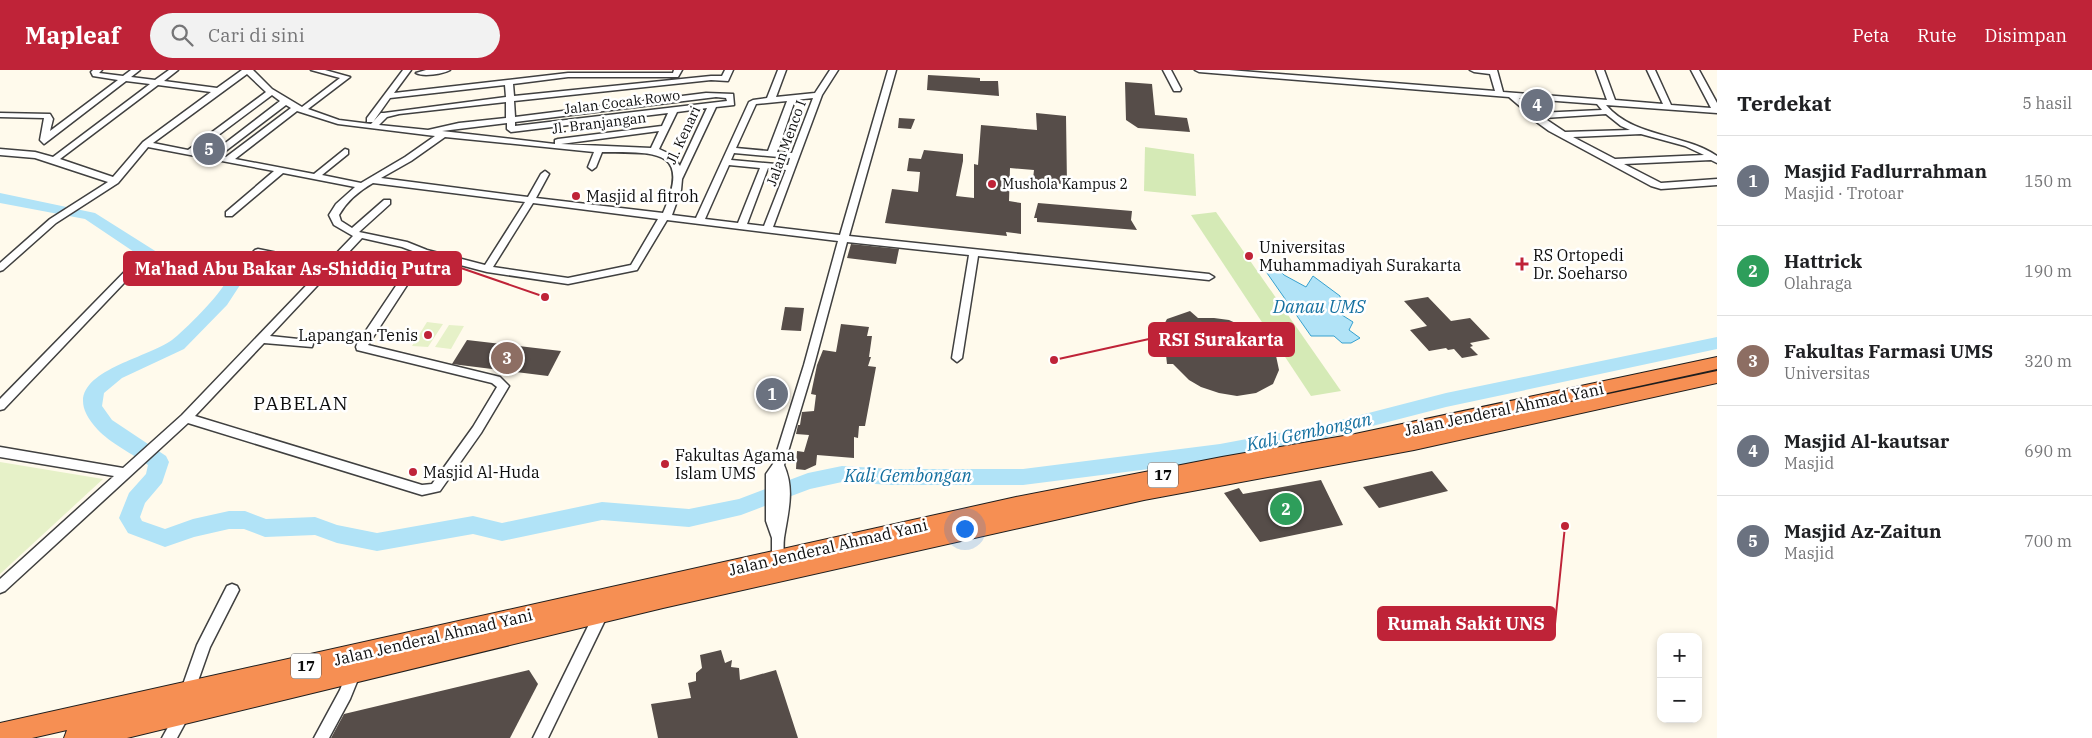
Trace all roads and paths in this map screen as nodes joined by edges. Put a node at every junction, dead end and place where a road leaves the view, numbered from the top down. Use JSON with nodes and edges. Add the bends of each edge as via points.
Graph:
{"nodes":[{"id":1,"x":98,"y":70,"type":"edge"},
{"id":2,"x":136,"y":70,"type":"edge"},
{"id":3,"x":174,"y":70,"type":"edge"},
{"id":4,"x":248,"y":70,"type":"edge"},
{"id":5,"x":315,"y":70,"type":"edge"},
{"id":6,"x":354,"y":70,"type":"edge"},
{"id":7,"x":407,"y":70,"type":"edge"},
{"id":8,"x":446,"y":70,"type":"edge"},
{"id":9,"x":516,"y":70,"type":"edge"},
{"id":10,"x":678,"y":70,"type":"edge"},
{"id":11,"x":730,"y":70,"type":"edge"},
{"id":12,"x":782,"y":70,"type":"edge"},
{"id":13,"x":834,"y":70,"type":"edge"},
{"id":14,"x":892,"y":70,"type":"edge"},
{"id":15,"x":1167,"y":70,"type":"edge"},
{"id":16,"x":1199,"y":70,"type":"edge"},
{"id":17,"x":1347,"y":70,"type":"edge"},
{"id":18,"x":1474,"y":70,"type":"edge"},
{"id":19,"x":1600,"y":70,"type":"edge"},
{"id":20,"x":1651,"y":70,"type":"edge"},
{"id":21,"x":1695,"y":70,"type":"edge"},
{"id":22,"x":1493,"y":71,"type":"edge"},
{"id":23,"x":425,"y":72,"type":"edge"},
{"id":24,"x":569,"y":72,"type":"edge"},
{"id":25,"x":618,"y":72,"type":"edge"},
{"id":26,"x":346,"y":77,"type":"junction"},
{"id":27,"x":124,"y":80,"type":"junction"},
{"id":28,"x":513,"y":81,"type":"junction"},
{"id":29,"x":1352,"y":82,"type":"junction"},
{"id":30,"x":156,"y":84,"type":"junction"},
{"id":31,"x":1177,"y":89,"type":"dead end"},
{"id":32,"x":220,"y":91,"type":"junction"},
{"id":33,"x":270,"y":93,"type":"junction"},
{"id":34,"x":1500,"y":94,"type":"junction"},
{"id":35,"x":1510,"y":94,"type":"junction"},
{"id":36,"x":818,"y":95,"type":"junction"},
{"id":37,"x":390,"y":96,"type":"junction"},
{"id":38,"x":792,"y":98,"type":"junction"},
{"id":39,"x":510,"y":99,"type":"junction"},
{"id":40,"x":731,"y":100,"type":"junction"},
{"id":41,"x":772,"y":100,"type":"junction"},
{"id":42,"x":284,"y":102,"type":"junction"},
{"id":43,"x":754,"y":102,"type":"junction"},
{"id":44,"x":1600,"y":102,"type":"junction"},
{"id":45,"x":1612,"y":103,"type":"junction"},
{"id":46,"x":713,"y":105,"type":"junction"},
{"id":47,"x":1668,"y":107,"type":"junction"},
{"id":48,"x":298,"y":109,"type":"junction"},
{"id":49,"x":674,"y":109,"type":"junction"},
{"id":50,"x":1717,"y":111,"type":"edge"},
{"id":51,"x":1606,"y":112,"type":"junction"},
{"id":52,"x":600,"y":114,"type":"junction"},
{"id":53,"x":0,"y":115,"type":"edge"},
{"id":54,"x":1534,"y":116,"type":"junction"},
{"id":55,"x":511,"y":125,"type":"junction"},
{"id":56,"x":369,"y":127,"type":"junction"},
{"id":57,"x":666,"y":128,"type":"junction"},
{"id":58,"x":429,"y":132,"type":"junction"},
{"id":59,"x":1640,"y":132,"type":"junction"},
{"id":60,"x":443,"y":134,"type":"junction"},
{"id":61,"x":1562,"y":135,"type":"junction"},
{"id":62,"x":44,"y":140,"type":"junction"},
{"id":63,"x":146,"y":144,"type":"junction"},
{"id":64,"x":535,"y":145,"type":"junction"},
{"id":65,"x":599,"y":150,"type":"junction"},
{"id":66,"x":732,"y":150,"type":"junction"},
{"id":67,"x":654,"y":151,"type":"junction"},
{"id":68,"x":0,"y":152,"type":"edge"},
{"id":69,"x":345,"y":152,"type":"dead end"},
{"id":70,"x":189,"y":153,"type":"junction"},
{"id":71,"x":772,"y":153,"type":"junction"},
{"id":72,"x":35,"y":155,"type":"junction"},
{"id":73,"x":795,"y":156,"type":"junction"},
{"id":74,"x":212,"y":157,"type":"junction"},
{"id":75,"x":1715,"y":158,"type":"edge"},
{"id":76,"x":54,"y":160,"type":"junction"},
{"id":77,"x":228,"y":160,"type":"junction"},
{"id":78,"x":726,"y":162,"type":"junction"},
{"id":79,"x":1612,"y":162,"type":"junction"},
{"id":80,"x":765,"y":166,"type":"junction"},
{"id":81,"x":592,"y":167,"type":"dead end"},
{"id":82,"x":792,"y":168,"type":"junction"},
{"id":83,"x":280,"y":170,"type":"junction"},
{"id":84,"x":545,"y":174,"type":"dead end"},
{"id":85,"x":315,"y":177,"type":"junction"},
{"id":86,"x":679,"y":177,"type":"junction"},
{"id":87,"x":116,"y":181,"type":"junction"},
{"id":88,"x":1717,"y":182,"type":"edge"},
{"id":89,"x":367,"y":183,"type":"junction"},
{"id":90,"x":530,"y":201,"type":"junction"},
{"id":91,"x":387,"y":202,"type":"dead end"},
{"id":92,"x":229,"y":214,"type":"dead end"},
{"id":93,"x":665,"y":217,"type":"junction"},
{"id":94,"x":699,"y":221,"type":"junction"},
{"id":95,"x":741,"y":226,"type":"junction"},
{"id":96,"x":768,"y":229,"type":"junction"},
{"id":97,"x":356,"y":235,"type":"junction"},
{"id":98,"x":844,"y":239,"type":"junction"},
{"id":99,"x":258,"y":252,"type":"dead end"},
{"id":100,"x":424,"y":252,"type":"junction"},
{"id":101,"x":974,"y":253,"type":"junction"},
{"id":102,"x":140,"y":261,"type":"dead end"},
{"id":103,"x":329,"y":267,"type":"junction"},
{"id":104,"x":0,"y":268,"type":"edge"},
{"id":105,"x":487,"y":269,"type":"junction"},
{"id":106,"x":1209,"y":277,"type":"dead end"},
{"id":107,"x":262,"y":338,"type":"junction"},
{"id":108,"x":308,"y":344,"type":"dead end"},
{"id":109,"x":957,"y":358,"type":"dead end"},
{"id":110,"x":1717,"y":363,"type":"edge"},
{"id":111,"x":1717,"y":377,"type":"edge"},
{"id":112,"x":0,"y":406,"type":"edge"},
{"id":113,"x":1534,"y":411,"type":"junction"},
{"id":114,"x":186,"y":418,"type":"junction"},
{"id":115,"x":162,"y":441,"type":"joint"},
{"id":116,"x":0,"y":452,"type":"edge"},
{"id":117,"x":125,"y":473,"type":"junction"},
{"id":118,"x":777,"y":477,"type":"junction"},
{"id":119,"x":777,"y":501,"type":"junction"},
{"id":120,"x":778,"y":557,"type":"junction"},
{"id":121,"x":0,"y":587,"type":"edge"},
{"id":122,"x":232,"y":590,"type":"dead end"},
{"id":123,"x":601,"y":614,"type":"junction"},
{"id":124,"x":343,"y":669,"type":"junction"},
{"id":125,"x":187,"y":692,"type":"junction"},
{"id":126,"x":182,"y":715,"type":"junction"},
{"id":127,"x":0,"y":734,"type":"edge"},
{"id":128,"x":75,"y":738,"type":"edge"},
{"id":129,"x":169,"y":738,"type":"edge"},
{"id":130,"x":321,"y":738,"type":"edge"},
{"id":131,"x":540,"y":738,"type":"edge"}],
"edges":[{"from":1,"to":27,"type":"street","via":[[96,74]]},
{"from":2,"to":27,"type":"street"},
{"from":3,"to":30,"type":"street"},
{"from":4,"to":32,"type":"street"},
{"from":4,"to":33,"type":"street"},
{"from":5,"to":26,"type":"street"},
{"from":6,"to":26,"type":"street"},
{"from":7,"to":37,"type":"street"},
{"from":8,"to":23,"type":"street"},
{"from":9,"to":28,"type":"street"},
{"from":10,"to":25,"type":"street","via":[[675,76]]},
{"from":11,"to":39,"type":"street","via":[[725,79]]},
{"from":12,"to":41,"type":"street"},
{"from":13,"to":36,"type":"street","name":"Jalan Menco I"},
{"from":14,"to":98,"type":"street"},
{"from":15,"to":31,"type":"street"},
{"from":16,"to":29,"type":"street"},
{"from":17,"to":29,"type":"street"},
{"from":18,"to":22,"type":"street"},
{"from":19,"to":45,"type":"street"},
{"from":20,"to":47,"type":"street"},
{"from":21,"to":50,"type":"street"},
{"from":22,"to":34,"type":"street"},
{"from":24,"to":25,"type":"street"},
{"from":24,"to":28,"type":"street"},
{"from":26,"to":48,"type":"street"},
{"from":27,"to":30,"type":"street"},
{"from":27,"to":62,"type":"street"},
{"from":28,"to":37,"type":"street"},
{"from":28,"to":39,"type":"street"},
{"from":29,"to":34,"type":"street"},
{"from":30,"to":32,"type":"street"},
{"from":30,"to":76,"type":"street"},
{"from":32,"to":63,"type":"street"},
{"from":33,"to":42,"type":"street"},
{"from":33,"to":70,"type":"street"},
{"from":34,"to":35,"type":"street"},
{"from":35,"to":44,"type":"street"},
{"from":35,"to":54,"type":"street"},
{"from":36,"to":38,"type":"street"},
{"from":36,"to":73,"type":"street","name":"Jalan Menco I"},
{"from":37,"to":56,"type":"street"},
{"from":38,"to":41,"type":"street"},
{"from":38,"to":71,"type":"street"},
{"from":39,"to":55,"type":"street"},
{"from":39,"to":56,"type":"street","via":[[389,113]]},
{"from":40,"to":43,"type":"street"},
{"from":40,"to":46,"type":"street","name":"Jalan Cocak Rowo"},
{"from":40,"to":52,"type":"street","via":[[729,95],[720,95]]},
{"from":41,"to":43,"type":"street"},
{"from":42,"to":48,"type":"street"},
{"from":42,"to":74,"type":"street"},
{"from":43,"to":66,"type":"street"},
{"from":44,"to":45,"type":"street"},
{"from":44,"to":51,"type":"street"},
{"from":45,"to":47,"type":"street"},
{"from":46,"to":49,"type":"street","name":"Jalan Cocak Rowo"},
{"from":46,"to":86,"type":"street","name":"Jl. Kenari"},
{"from":47,"to":50,"type":"street"},
{"from":48,"to":56,"type":"street","via":[[332,121]]},
{"from":48,"to":77,"type":"street"},
{"from":49,"to":52,"type":"street","name":"Jalan Cocak Rowo"},
{"from":49,"to":57,"type":"street"},
{"from":51,"to":54,"type":"street"},
{"from":51,"to":59,"type":"street"},
{"from":52,"to":55,"type":"street","name":"Jalan Cocak Rowo"},
{"from":53,"to":62,"type":"street","via":[[47,116]]},
{"from":54,"to":61,"type":"street"},
{"from":55,"to":58,"type":"street","name":"Jalan Cocak Rowo"},
{"from":56,"to":58,"type":"street"},
{"from":57,"to":64,"type":"street","name":"Jl. Branjangan"},
{"from":57,"to":67,"type":"street"},
{"from":58,"to":60,"type":"street"},
{"from":59,"to":61,"type":"street"},
{"from":59,"to":75,"type":"street","via":[[1690,146]]},
{"from":60,"to":64,"type":"street"},
{"from":60,"to":89,"type":"street","via":[[414,156]]},
{"from":61,"to":79,"type":"street"},
{"from":62,"to":72,"type":"street"},
{"from":63,"to":70,"type":"street"},
{"from":63,"to":87,"type":"street"},
{"from":64,"to":65,"type":"street"},
{"from":65,"to":67,"type":"street"},
{"from":65,"to":81,"type":"street"},
{"from":66,"to":71,"type":"street"},
{"from":66,"to":78,"type":"street"},
{"from":67,"to":86,"type":"street","via":[[672,159]]},
{"from":68,"to":72,"type":"street"},
{"from":69,"to":85,"type":"street"},
{"from":70,"to":74,"type":"street"},
{"from":71,"to":73,"type":"street"},
{"from":72,"to":76,"type":"street"},
{"from":73,"to":82,"type":"street","name":"Jalan Menco I"},
{"from":74,"to":77,"type":"street"},
{"from":75,"to":79,"type":"street"},
{"from":76,"to":87,"type":"street"},
{"from":77,"to":83,"type":"street"},
{"from":78,"to":80,"type":"street"},
{"from":78,"to":94,"type":"street"},
{"from":79,"to":88,"type":"street","via":[[1658,185]]},
{"from":80,"to":82,"type":"street"},
{"from":80,"to":95,"type":"street"},
{"from":82,"to":96,"type":"street","name":"Jalan Menco I"},
{"from":83,"to":85,"type":"street"},
{"from":83,"to":92,"type":"street"},
{"from":84,"to":90,"type":"street"},
{"from":85,"to":89,"type":"street"},
{"from":86,"to":93,"type":"street","name":"Jl. Kenari","via":[[674,199]]},
{"from":87,"to":104,"type":"street","via":[[53,221]]},
{"from":89,"to":90,"type":"street"},
{"from":89,"to":97,"type":"street","via":[[339,206],[334,215],[337,223]]},
{"from":90,"to":93,"type":"street"},
{"from":90,"to":105,"type":"street"},
{"from":91,"to":97,"type":"street"},
{"from":93,"to":94,"type":"street"},
{"from":93,"to":105,"type":"street","name":"Jl. Kenari","via":[[637,264],[629,270],[563,281]]},
{"from":94,"to":95,"type":"street"},
{"from":95,"to":96,"type":"street"},
{"from":96,"to":98,"type":"street"},
{"from":97,"to":100,"type":"street","name":"Jl. Kenari","via":[[404,244]]},
{"from":97,"to":103,"type":"street"},
{"from":98,"to":101,"type":"street"},
{"from":98,"to":118,"type":"street"},
{"from":99,"to":103,"type":"street"},
{"from":100,"to":105,"type":"street","name":"Jl. Kenari"},
{"from":100,"to":114,"type":"street","via":[[361,348],[496,380],[503,386],[436,488],[422,490]]},
{"from":101,"to":106,"type":"street"},
{"from":101,"to":109,"type":"street"},
{"from":102,"to":112,"type":"street"},
{"from":103,"to":107,"type":"street"},
{"from":107,"to":108,"type":"street"},
{"from":107,"to":114,"type":"street"},
{"from":110,"to":113,"type":"highway","name":"Jalan Jenderal Ahmad Yani","number":"17"},
{"from":111,"to":113,"type":"highway","name":"Jalan Jenderal Ahmad Yani","number":"17","via":[[1618,398]]},
{"from":113,"to":120,"type":"highway","name":"Jalan Jenderal Ahmad Yani","number":"17","via":[[1365,453]]},
{"from":114,"to":115,"type":"street"},
{"from":115,"to":117,"type":"street"},
{"from":116,"to":117,"type":"street"},
{"from":117,"to":121,"type":"street"},
{"from":118,"to":119,"type":"street"},
{"from":118,"to":119,"type":"street"},
{"from":119,"to":120,"type":"street","via":[[772,521]]},
{"from":120,"to":123,"type":"highway","name":"Jalan Jenderal Ahmad Yani","number":"17"},
{"from":120,"to":124,"type":"highway","name":"Jalan Jenderal Ahmad Yani","number":"17","via":[[660,584]]},
{"from":122,"to":125,"type":"street","via":[[204,645]]},
{"from":123,"to":124,"type":"highway","name":"Jalan Jenderal Ahmad Yani","number":"17"},
{"from":123,"to":131,"type":"street"},
{"from":124,"to":125,"type":"highway","name":"Jalan Jenderal Ahmad Yani","number":"17"},
{"from":124,"to":126,"type":"highway","name":"Jalan Jenderal Ahmad Yani","number":"17"},
{"from":124,"to":130,"type":"street","via":[[345,694]]},
{"from":125,"to":126,"type":"street"},
{"from":125,"to":127,"type":"highway","name":"Jalan Jenderal Ahmad Yani","number":"17"},
{"from":126,"to":128,"type":"highway","name":"Jalan Jenderal Ahmad Yani","number":"17"},
{"from":126,"to":129,"type":"street"}]}
